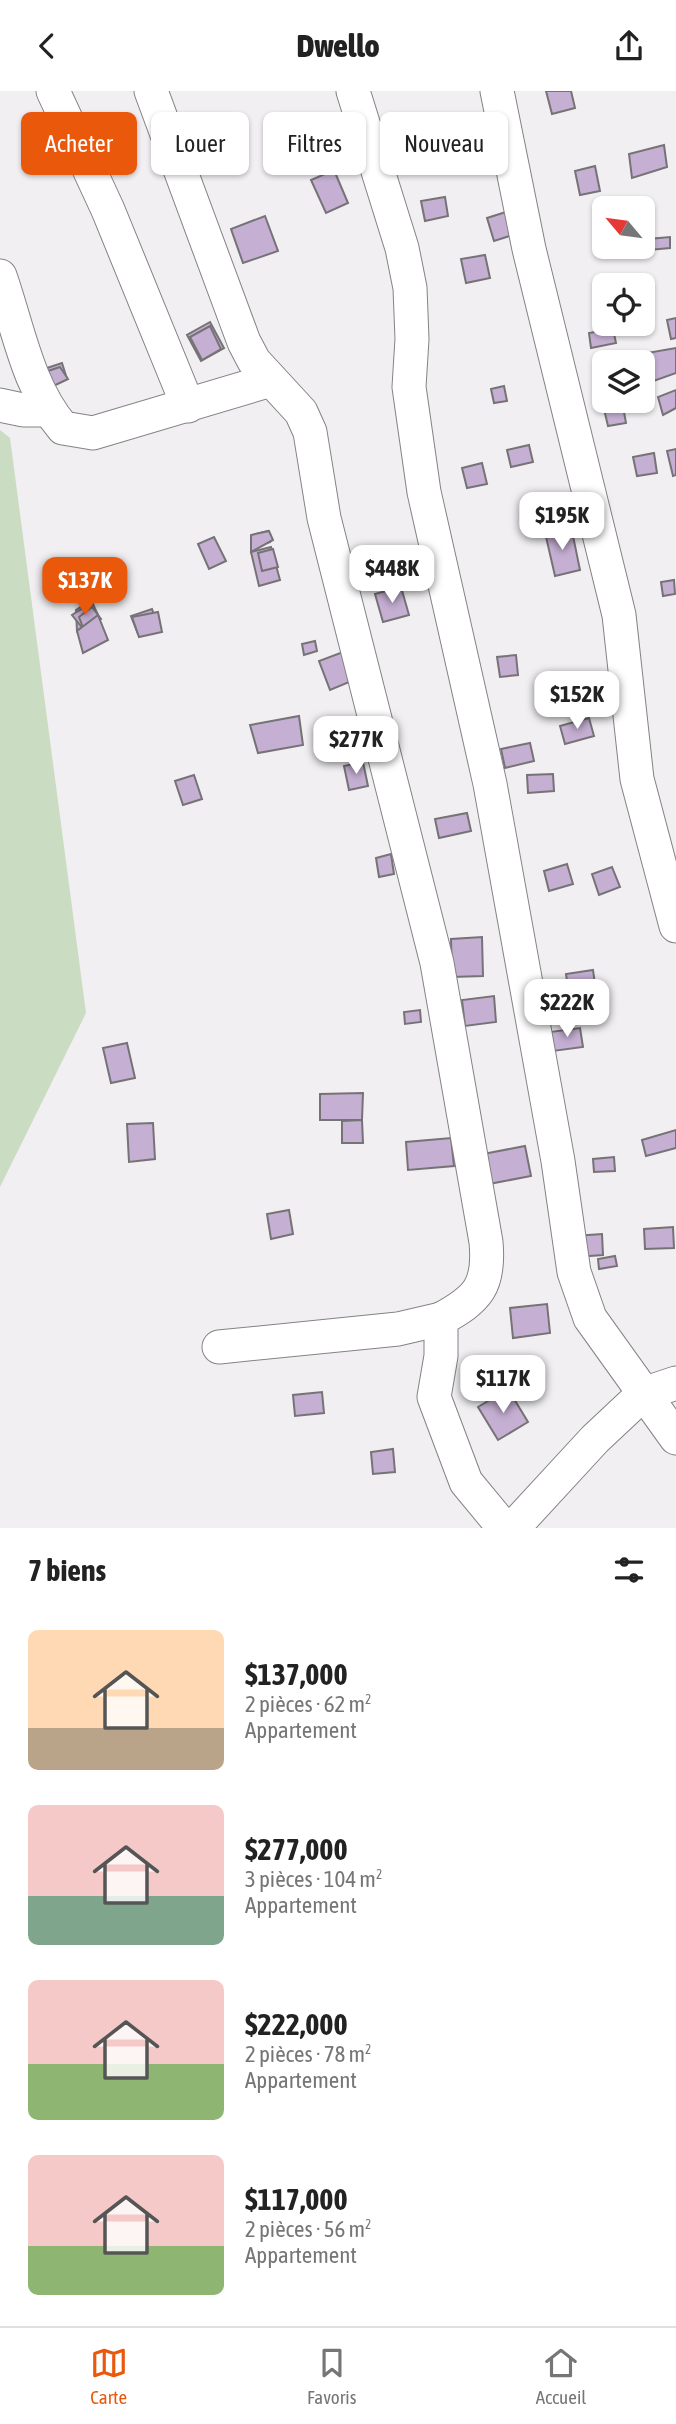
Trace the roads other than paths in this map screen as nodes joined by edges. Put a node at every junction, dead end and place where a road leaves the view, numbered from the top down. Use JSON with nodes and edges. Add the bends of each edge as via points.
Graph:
{"nodes":[{"id":1,"x":53,"y":91,"type":"edge"},
{"id":2,"x":151,"y":91,"type":"edge"},
{"id":3,"x":353,"y":91,"type":"edge"},
{"id":4,"x":496,"y":91,"type":"edge"},
{"id":5,"x":0,"y":276,"type":"edge"},
{"id":6,"x":271,"y":380,"type":"junction"},
{"id":7,"x":0,"y":405,"type":"edge"},
{"id":8,"x":188,"y":407,"type":"junction"},
{"id":9,"x":48,"y":410,"type":"junction"},
{"id":10,"x":676,"y":926,"type":"edge"},
{"id":11,"x":436,"y":1327,"type":"junction"},
{"id":12,"x":219,"y":1347,"type":"dead end"},
{"id":13,"x":676,"y":1383,"type":"edge"},
{"id":14,"x":643,"y":1394,"type":"junction"},
{"id":15,"x":676,"y":1438,"type":"edge"},
{"id":16,"x":504,"y":1528,"type":"edge"},
{"id":17,"x":513,"y":1528,"type":"edge"}],
"edges":[{"from":1,"to":8,"type":"street","via":[[108,209]]},
{"from":2,"to":6,"type":"street","via":[[244,342]]},
{"from":3,"to":14,"type":"street","via":[[410,288],[409,387],[424,492],[490,784],[574,1272],[590,1318]]},
{"from":4,"to":10,"type":"street","via":[[529,249],[619,615],[637,779]]},
{"from":5,"to":9,"type":"street","via":[[34,384]]},
{"from":6,"to":8,"type":"street"},
{"from":6,"to":11,"type":"street","via":[[302,412],[310,432],[324,519],[437,963],[480,1196],[489,1268],[485,1282]]},
{"from":7,"to":9,"type":"street"},
{"from":8,"to":9,"type":"street","via":[[93,433],[63,428]]},
{"from":11,"to":12,"type":"street"},
{"from":11,"to":16,"type":"street","via":[[434,1397],[466,1482]]},
{"from":13,"to":14,"type":"street"},
{"from":14,"to":15,"type":"street"},
{"from":14,"to":17,"type":"street"}]}
